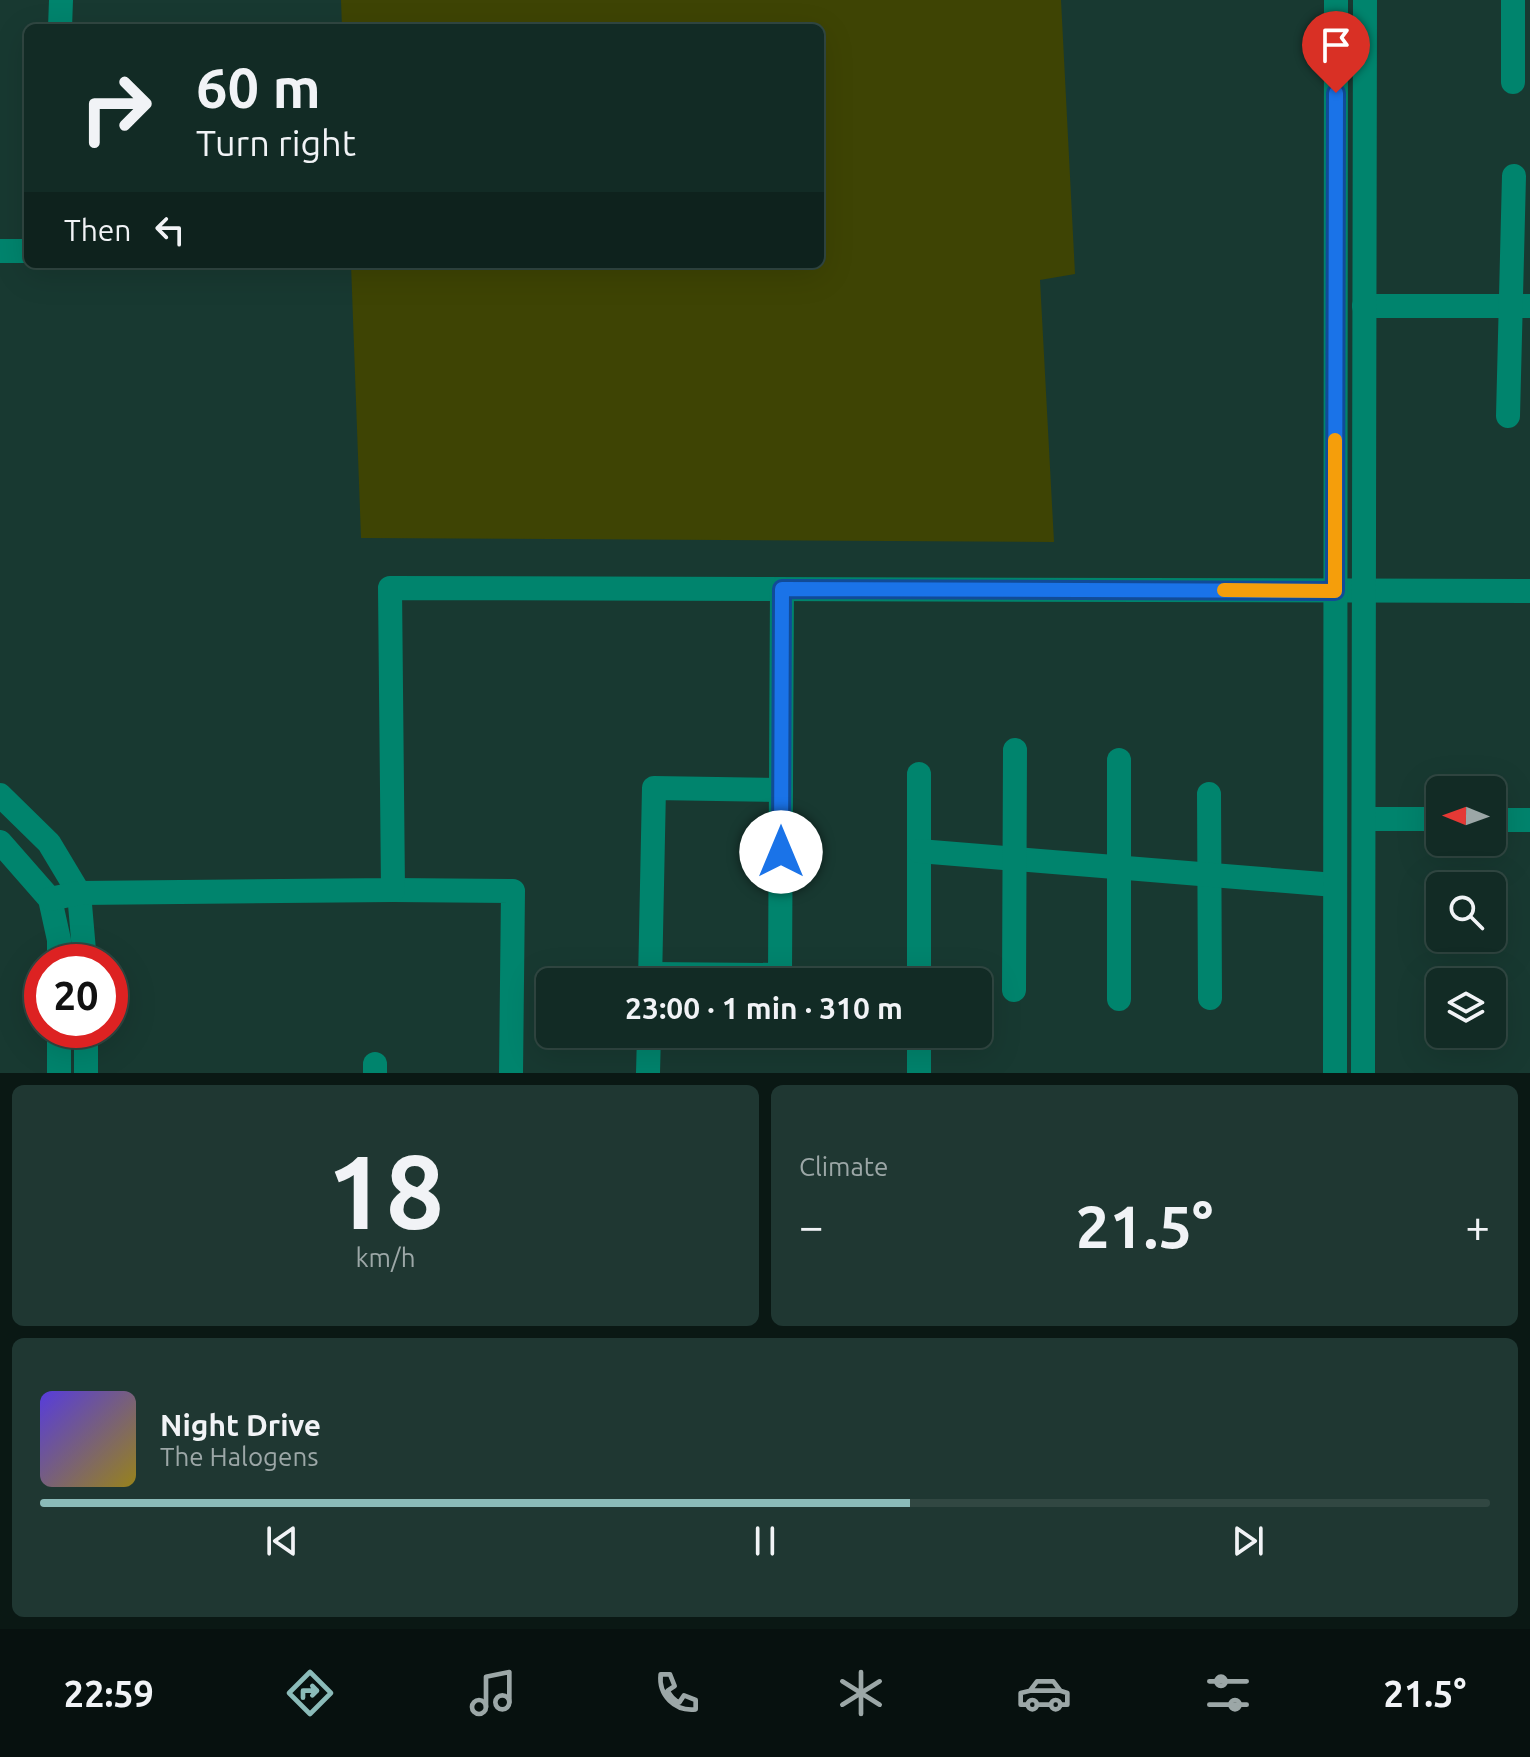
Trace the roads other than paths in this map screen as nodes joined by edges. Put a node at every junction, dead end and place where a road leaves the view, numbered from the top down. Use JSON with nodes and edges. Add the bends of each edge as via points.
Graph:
{"nodes":[{"id":1,"x":61,"y":0,"type":"edge"},
{"id":2,"x":1336,"y":0,"type":"edge"},
{"id":3,"x":1365,"y":0,"type":"edge"},
{"id":4,"x":1513,"y":0,"type":"edge"},
{"id":5,"x":60,"y":24,"type":"edge"},
{"id":6,"x":1513,"y":82,"type":"dead end"},
{"id":7,"x":1514,"y":176,"type":"dead end"},
{"id":8,"x":0,"y":251,"type":"edge"},
{"id":9,"x":24,"y":251,"type":"edge"},
{"id":10,"x":1364,"y":306,"type":"junction"},
{"id":11,"x":1520,"y":306,"type":"edge"},
{"id":12,"x":1508,"y":416,"type":"dead end"},
{"id":13,"x":782,"y":589,"type":"junction"},
{"id":14,"x":1335,"y":591,"type":"junction"},
{"id":15,"x":1364,"y":591,"type":"junction"},
{"id":16,"x":1530,"y":591,"type":"edge"},
{"id":17,"x":1015,"y":750,"type":"dead end"},
{"id":18,"x":1119,"y":760,"type":"dead end"},
{"id":19,"x":919,"y":774,"type":"dead end"},
{"id":20,"x":781,"y":790,"type":"junction"},
{"id":21,"x":1209,"y":794,"type":"dead end"},
{"id":22,"x":0,"y":795,"type":"edge"},
{"id":23,"x":1364,"y":819,"type":"junction"},
{"id":24,"x":1426,"y":819,"type":"edge"},
{"id":25,"x":1506,"y":820,"type":"edge"},
{"id":26,"x":1530,"y":820,"type":"edge"},
{"id":27,"x":0,"y":842,"type":"edge"},
{"id":28,"x":919,"y":851,"type":"junction"},
{"id":29,"x":1014,"y":858,"type":"junction"},
{"id":30,"x":1119,"y":867,"type":"junction"},
{"id":31,"x":1209,"y":874,"type":"junction"},
{"id":32,"x":1335,"y":885,"type":"junction"},
{"id":33,"x":393,"y":890,"type":"junction"},
{"id":34,"x":79,"y":893,"type":"junction"},
{"id":35,"x":50,"y":899,"type":"junction"},
{"id":36,"x":59,"y":944,"type":"edge"},
{"id":37,"x":83,"y":944,"type":"edge"},
{"id":38,"x":650,"y":968,"type":"edge"},
{"id":39,"x":780,"y":968,"type":"edge"},
{"id":40,"x":919,"y":968,"type":"edge"},
{"id":41,"x":1014,"y":990,"type":"dead end"},
{"id":42,"x":1210,"y":998,"type":"dead end"},
{"id":43,"x":1119,"y":999,"type":"dead end"},
{"id":44,"x":59,"y":1048,"type":"edge"},
{"id":45,"x":86,"y":1048,"type":"edge"},
{"id":46,"x":649,"y":1048,"type":"edge"},
{"id":47,"x":919,"y":1048,"type":"edge"},
{"id":48,"x":59,"y":1073,"type":"edge"},
{"id":49,"x":86,"y":1073,"type":"edge"},
{"id":50,"x":511,"y":1073,"type":"edge"},
{"id":51,"x":648,"y":1073,"type":"edge"},
{"id":52,"x":919,"y":1073,"type":"edge"},
{"id":53,"x":1335,"y":1073,"type":"edge"},
{"id":54,"x":1363,"y":1073,"type":"edge"}],
"edges":[{"from":1,"to":5,"type":"street"},
{"from":2,"to":14,"type":"street"},
{"from":3,"to":10,"type":"street"},
{"from":4,"to":6,"type":"street"},
{"from":7,"to":11,"type":"street"},
{"from":8,"to":9,"type":"street"},
{"from":10,"to":11,"type":"street"},
{"from":10,"to":15,"type":"street"},
{"from":11,"to":12,"type":"street"},
{"from":13,"to":14,"type":"street"},
{"from":13,"to":20,"type":"street"},
{"from":13,"to":33,"type":"street","via":[[390,588]]},
{"from":14,"to":15,"type":"street"},
{"from":14,"to":32,"type":"street"},
{"from":15,"to":16,"type":"street"},
{"from":15,"to":23,"type":"street"},
{"from":17,"to":29,"type":"street"},
{"from":18,"to":30,"type":"street"},
{"from":19,"to":28,"type":"street"},
{"from":20,"to":38,"type":"street","via":[[654,788]]},
{"from":20,"to":39,"type":"street"},
{"from":21,"to":31,"type":"street"},
{"from":22,"to":34,"type":"street","via":[[49,843]]},
{"from":23,"to":24,"type":"street"},
{"from":23,"to":54,"type":"street"},
{"from":25,"to":26,"type":"street"},
{"from":27,"to":35,"type":"street"},
{"from":28,"to":29,"type":"street"},
{"from":28,"to":40,"type":"street"},
{"from":29,"to":30,"type":"street"},
{"from":29,"to":41,"type":"street"},
{"from":30,"to":31,"type":"street"},
{"from":30,"to":43,"type":"street"},
{"from":31,"to":32,"type":"street"},
{"from":31,"to":42,"type":"street"},
{"from":32,"to":53,"type":"street"},
{"from":33,"to":34,"type":"street"},
{"from":33,"to":50,"type":"street","via":[[513,891]]},
{"from":34,"to":35,"type":"street"},
{"from":34,"to":37,"type":"street"},
{"from":35,"to":36,"type":"street"},
{"from":44,"to":48,"type":"street"},
{"from":45,"to":49,"type":"street"},
{"from":46,"to":51,"type":"street"},
{"from":47,"to":52,"type":"street"}]}
